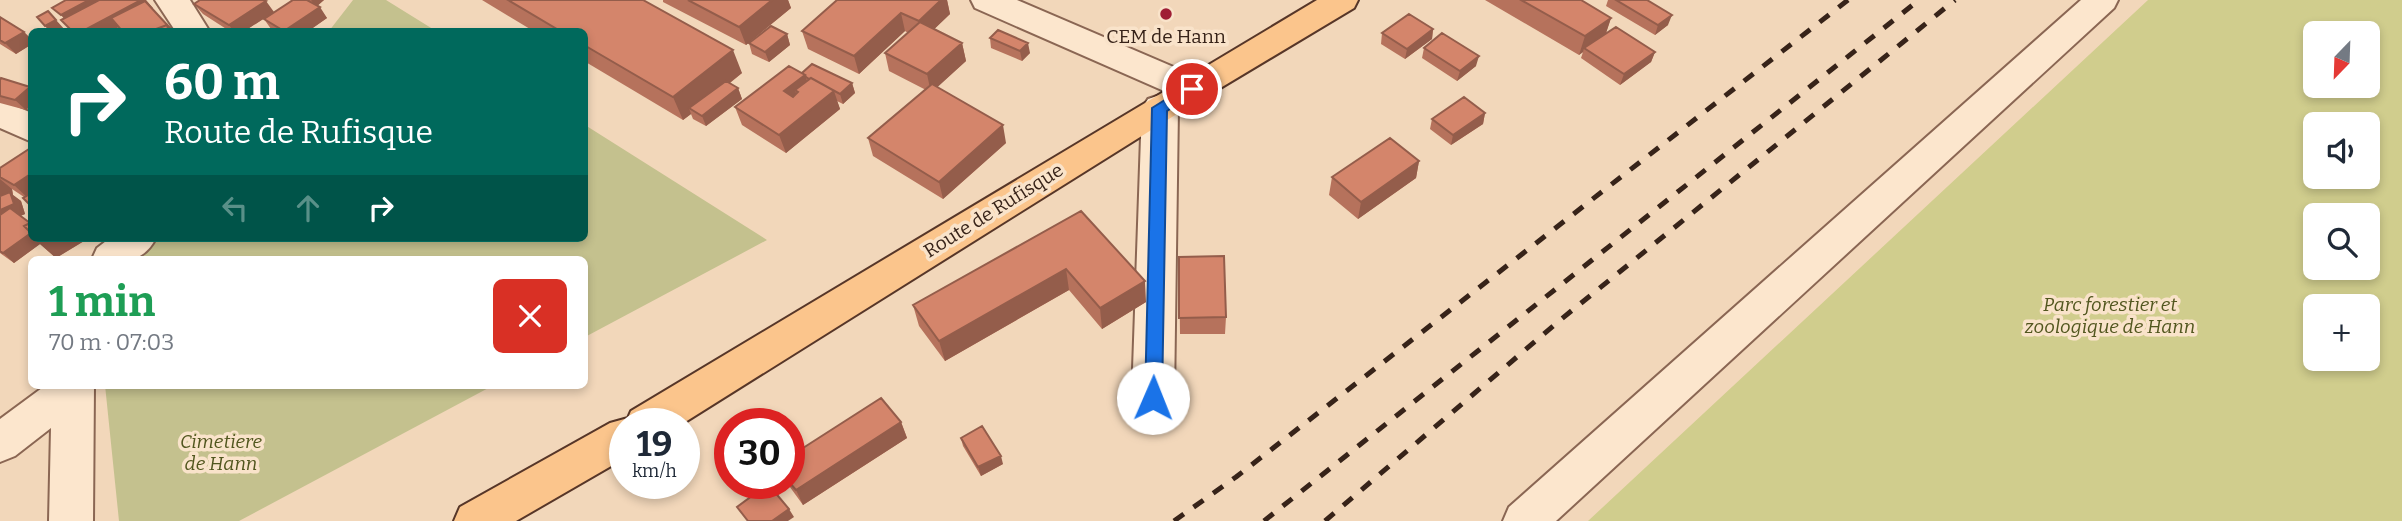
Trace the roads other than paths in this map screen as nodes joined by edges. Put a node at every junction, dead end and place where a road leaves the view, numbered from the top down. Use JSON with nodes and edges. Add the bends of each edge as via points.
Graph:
{"nodes":[{"id":1,"x":171,"y":0,"type":"edge"},
{"id":2,"x":1342,"y":0,"type":"edge"},
{"id":3,"x":2102,"y":0,"type":"edge"},
{"id":4,"x":991,"y":1,"type":"edge"},
{"id":5,"x":191,"y":28,"type":"edge"},
{"id":6,"x":1192,"y":89,"type":"junction"},
{"id":7,"x":1160,"y":108,"type":"junction"},
{"id":8,"x":0,"y":113,"type":"edge"},
{"id":9,"x":28,"y":127,"type":"edge"},
{"id":10,"x":132,"y":242,"type":"edge"},
{"id":11,"x":115,"y":256,"type":"edge"},
{"id":12,"x":69,"y":389,"type":"edge"},
{"id":13,"x":72,"y":389,"type":"edge"},
{"id":14,"x":1153,"y":398,"type":"dead end"},
{"id":15,"x":672,"y":408,"type":"edge"},
{"id":16,"x":0,"y":443,"type":"edge"},
{"id":17,"x":609,"y":445,"type":"edge"},
{"id":18,"x":71,"y":521,"type":"edge"},
{"id":19,"x":476,"y":521,"type":"edge"},
{"id":20,"x":1525,"y":521,"type":"edge"}],
"edges":[{"from":1,"to":5,"type":"street"},
{"from":2,"to":6,"type":"main road","name":"Route de Rufisque"},
{"from":3,"to":20,"type":"street"},
{"from":4,"to":6,"type":"street"},
{"from":6,"to":7,"type":"main road","name":"Route de Rufisque"},
{"from":7,"to":14,"type":"street"},
{"from":7,"to":15,"type":"main road","name":"Route de Rufisque"},
{"from":8,"to":9,"type":"street"},
{"from":10,"to":11,"type":"street"},
{"from":12,"to":16,"type":"street"},
{"from":13,"to":18,"type":"street"},
{"from":17,"to":19,"type":"main road"}]}
